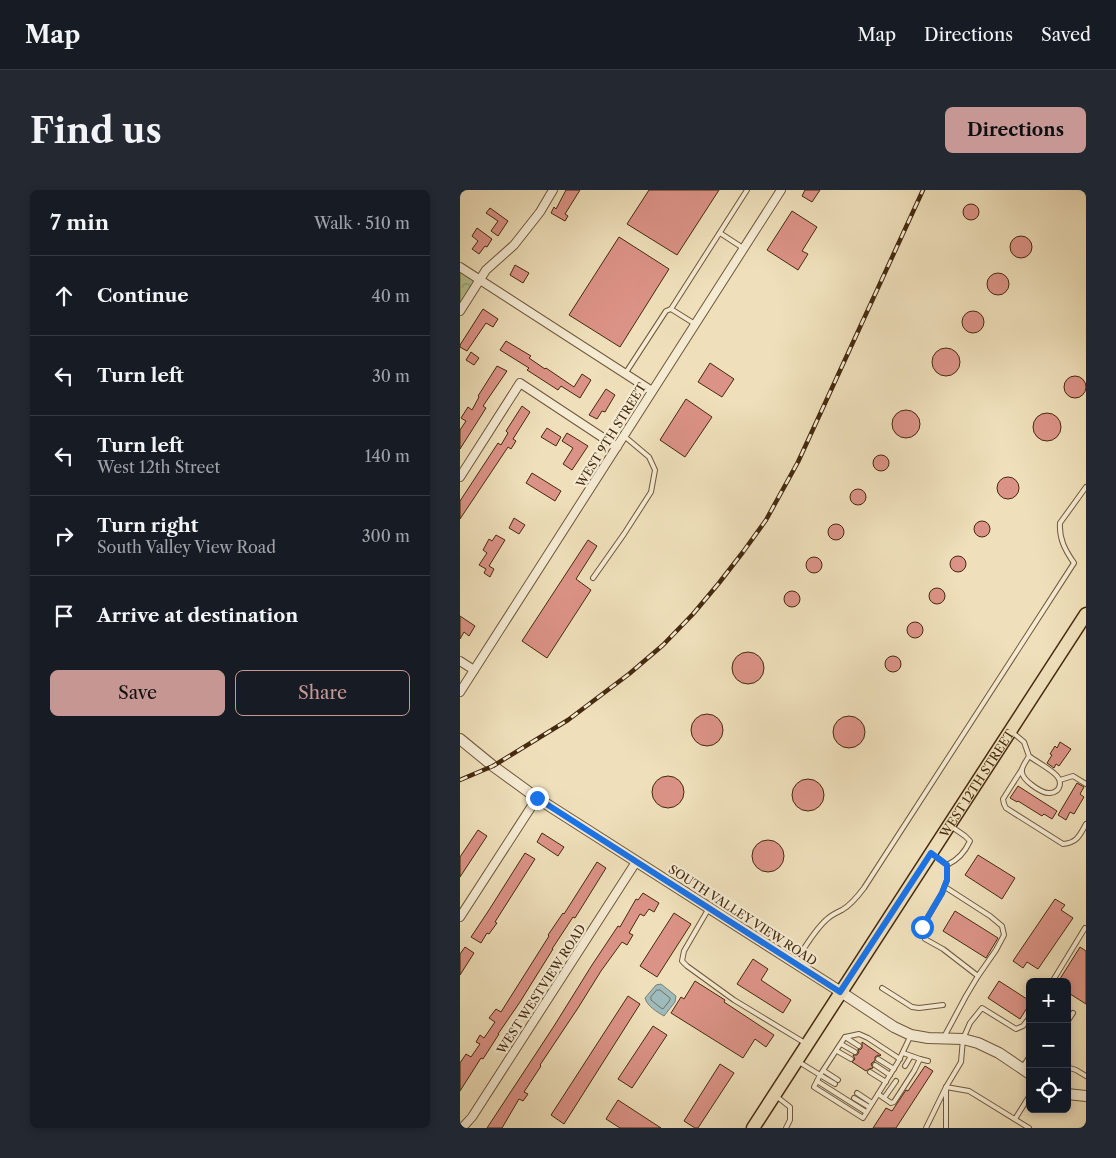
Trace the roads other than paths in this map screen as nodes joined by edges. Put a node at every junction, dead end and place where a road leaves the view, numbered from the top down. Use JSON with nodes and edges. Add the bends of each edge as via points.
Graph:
{"nodes":[{"id":1,"x":553,"y":190,"type":"edge"},
{"id":2,"x":747,"y":190,"type":"edge"},
{"id":3,"x":781,"y":190,"type":"edge"},
{"id":4,"x":720,"y":233,"type":"junction"},
{"id":5,"x":744,"y":248,"type":"junction"},
{"id":6,"x":460,"y":268,"type":"edge"},
{"id":7,"x":479,"y":280,"type":"junction"},
{"id":8,"x":671,"y":309,"type":"junction"},
{"id":9,"x":460,"y":310,"type":"edge"},
{"id":10,"x":695,"y":324,"type":"junction"},
{"id":11,"x":625,"y":374,"type":"junction"},
{"id":12,"x":652,"y":391,"type":"junction"},
{"id":13,"x":624,"y":436,"type":"junction"},
{"id":14,"x":617,"y":447,"type":"junction"},
{"id":15,"x":460,"y":477,"type":"edge"},
{"id":16,"x":1086,"y":487,"type":"edge"},
{"id":17,"x":593,"y":578,"type":"dead end"},
{"id":18,"x":1086,"y":614,"type":"edge"},
{"id":19,"x":460,"y":661,"type":"edge"},
{"id":20,"x":474,"y":670,"type":"junction"},
{"id":21,"x":460,"y":692,"type":"edge"},
{"id":22,"x":1010,"y":731,"type":"junction"},
{"id":23,"x":460,"y":739,"type":"edge"},
{"id":24,"x":1029,"y":756,"type":"junction"},
{"id":25,"x":1022,"y":770,"type":"junction"},
{"id":26,"x":1060,"y":780,"type":"junction"},
{"id":27,"x":1086,"y":784,"type":"edge"},
{"id":28,"x":537,"y":798,"type":"junction"},
{"id":29,"x":1086,"y":824,"type":"edge"},
{"id":30,"x":949,"y":825,"type":"junction"},
{"id":31,"x":931,"y":853,"type":"junction"},
{"id":32,"x":636,"y":862,"type":"junction"},
{"id":33,"x":947,"y":865,"type":"junction"},
{"id":34,"x":945,"y":886,"type":"junction"},
{"id":35,"x":709,"y":908,"type":"junction"},
{"id":36,"x":460,"y":917,"type":"edge"},
{"id":37,"x":1085,"y":928,"type":"edge"},
{"id":38,"x":795,"y":963,"type":"junction"},
{"id":39,"x":978,"y":976,"type":"junction"},
{"id":40,"x":1054,"y":978,"type":"edge"},
{"id":41,"x":882,"y":988,"type":"dead end"},
{"id":42,"x":840,"y":992,"type":"junction"},
{"id":43,"x":943,"y":1005,"type":"dead end"},
{"id":44,"x":1073,"y":1013,"type":"dead end"},
{"id":45,"x":1071,"y":1016,"type":"edge"},
{"id":46,"x":1026,"y":1023,"type":"edge"},
{"id":47,"x":911,"y":1035,"type":"junction"},
{"id":48,"x":845,"y":1038,"type":"junction"},
{"id":49,"x":943,"y":1038,"type":"junction"},
{"id":50,"x":963,"y":1039,"type":"junction"},
{"id":51,"x":807,"y":1044,"type":"junction"},
{"id":52,"x":841,"y":1044,"type":"junction"},
{"id":53,"x":859,"y":1046,"type":"dead end"},
{"id":54,"x":837,"y":1050,"type":"junction"},
{"id":55,"x":855,"y":1052,"type":"dead end"},
{"id":56,"x":903,"y":1053,"type":"junction"},
{"id":57,"x":911,"y":1056,"type":"junction"},
{"id":58,"x":900,"y":1058,"type":"junction"},
{"id":59,"x":878,"y":1059,"type":"dead end"},
{"id":60,"x":920,"y":1059,"type":"junction"},
{"id":61,"x":797,"y":1060,"type":"junction"},
{"id":62,"x":851,"y":1060,"type":"dead end"},
{"id":63,"x":928,"y":1061,"type":"dead end"},
{"id":64,"x":875,"y":1065,"type":"dead end"},
{"id":65,"x":905,"y":1066,"type":"dead end"},
{"id":66,"x":1070,"y":1068,"type":"edge"},
{"id":67,"x":894,"y":1069,"type":"junction"},
{"id":68,"x":824,"y":1071,"type":"junction"},
{"id":69,"x":1026,"y":1071,"type":"edge"},
{"id":70,"x":870,"y":1072,"type":"dead end"},
{"id":71,"x":890,"y":1075,"type":"junction"},
{"id":72,"x":820,"y":1076,"type":"junction"},
{"id":73,"x":1086,"y":1076,"type":"edge"},
{"id":74,"x":838,"y":1080,"type":"dead end"},
{"id":75,"x":817,"y":1081,"type":"junction"},
{"id":76,"x":896,"y":1081,"type":"dead end"},
{"id":77,"x":886,"y":1082,"type":"junction"},
{"id":78,"x":835,"y":1084,"type":"dead end"},
{"id":79,"x":946,"y":1087,"type":"junction"},
{"id":80,"x":857,"y":1093,"type":"dead end"},
{"id":81,"x":878,"y":1094,"type":"junction"},
{"id":82,"x":1071,"y":1094,"type":"edge"},
{"id":83,"x":774,"y":1095,"type":"junction"},
{"id":84,"x":1086,"y":1096,"type":"edge"},
{"id":85,"x":854,"y":1098,"type":"dead end"},
{"id":86,"x":884,"y":1098,"type":"junction"},
{"id":87,"x":1026,"y":1101,"type":"edge"},
{"id":88,"x":872,"y":1103,"type":"junction"},
{"id":89,"x":869,"y":1107,"type":"junction"},
{"id":90,"x":866,"y":1112,"type":"junction"},
{"id":91,"x":1014,"y":1119,"type":"junction"},
{"id":92,"x":462,"y":1128,"type":"edge"},
{"id":93,"x":753,"y":1128,"type":"edge"},
{"id":94,"x":786,"y":1128,"type":"edge"},
{"id":95,"x":926,"y":1128,"type":"edge"},
{"id":96,"x":946,"y":1128,"type":"edge"},
{"id":97,"x":1029,"y":1128,"type":"edge"}],
"edges":[{"from":1,"to":7,"type":"street","via":[[514,245]]},
{"from":2,"to":4,"type":"lane"},
{"from":3,"to":5,"type":"street","name":"WEST 9TH STREET"},
{"from":4,"to":5,"type":"lane"},
{"from":4,"to":8,"type":"lane"},
{"from":5,"to":10,"type":"street","name":"WEST 9TH STREET"},
{"from":6,"to":7,"type":"street"},
{"from":7,"to":9,"type":"street"},
{"from":7,"to":11,"type":"street"},
{"from":8,"to":10,"type":"lane"},
{"from":8,"to":11,"type":"lane","via":[[666,311]]},
{"from":10,"to":12,"type":"street","name":"WEST 9TH STREET"},
{"from":11,"to":12,"type":"street"},
{"from":12,"to":13,"type":"street","name":"WEST 9TH STREET"},
{"from":13,"to":14,"type":"street","name":"WEST 9TH STREET"},
{"from":13,"to":17,"type":"lane","via":[[649,457],[655,470],[651,492]]},
{"from":14,"to":15,"type":"street","via":[[520,383]]},
{"from":14,"to":20,"type":"street","name":"WEST 9TH STREET"},
{"from":16,"to":38,"type":"lane","via":[[1060,523],[1061,539],[1074,563],[864,888],[856,899],[833,914],[817,930]]},
{"from":18,"to":22,"type":"main road","name":"WEST 12TH STREET"},
{"from":19,"to":20,"type":"street"},
{"from":20,"to":21,"type":"street","name":"WEST 9TH STREET"},
{"from":22,"to":24,"type":"lane","via":[[1024,742]]},
{"from":22,"to":30,"type":"main road","name":"WEST 12TH STREET"},
{"from":23,"to":28,"type":"street","name":"SOUTH VALLEY VIEW ROAD"},
{"from":24,"to":25,"type":"lane"},
{"from":24,"to":26,"type":"lane"},
{"from":25,"to":26,"type":"lane","via":[[1028,782],[1046,793],[1056,791]]},
{"from":25,"to":29,"type":"lane","via":[[1003,799],[1006,808],[1063,844],[1074,842]]},
{"from":26,"to":27,"type":"lane","via":[[1073,776]]},
{"from":28,"to":32,"type":"street","name":"SOUTH VALLEY VIEW ROAD"},
{"from":28,"to":36,"type":"street"},
{"from":30,"to":31,"type":"main road","name":"WEST 12TH STREET"},
{"from":30,"to":33,"type":"lane","via":[[970,841],[956,860]]},
{"from":31,"to":33,"type":"lane"},
{"from":31,"to":42,"type":"main road","name":"WEST 12TH STREET"},
{"from":32,"to":35,"type":"street","name":"SOUTH VALLEY VIEW ROAD"},
{"from":32,"to":92,"type":"street","name":"WEST WESTVIEW ROAD"},
{"from":33,"to":34,"type":"lane"},
{"from":34,"to":39,"type":"lane","via":[[922,927],[925,938]]},
{"from":34,"to":39,"type":"lane","via":[[1002,926],[1004,935]]},
{"from":35,"to":38,"type":"street","name":"SOUTH VALLEY VIEW ROAD"},
{"from":35,"to":51,"type":"lane","via":[[684,951],[682,961],[734,1000]]},
{"from":37,"to":40,"type":"lane"},
{"from":38,"to":42,"type":"street","name":"SOUTH VALLEY VIEW ROAD"},
{"from":39,"to":49,"type":"lane"},
{"from":41,"to":43,"type":"lane","via":[[912,1007]]},
{"from":42,"to":47,"type":"street","name":"SOUTH VALLEY VIEW ROAD"},
{"from":42,"to":51,"type":"main road","name":"WEST 12TH STREET"},
{"from":44,"to":45,"type":"lane"},
{"from":46,"to":50,"type":"lane","via":[[1016,1029],[982,1008]]},
{"from":47,"to":49,"type":"street","name":"SOUTH VALLEY VIEW ROAD"},
{"from":47,"to":56,"type":"lane"},
{"from":48,"to":52,"type":"lane"},
{"from":48,"to":53,"type":"lane"},
{"from":48,"to":58,"type":"lane","via":[[860,1034]]},
{"from":49,"to":50,"type":"street","name":"SOUTH VALLEY VIEW ROAD"},
{"from":50,"to":69,"type":"street","name":"SOUTH VALLEY VIEW ROAD","via":[[999,1053]]},
{"from":50,"to":79,"type":"lane","via":[[961,1062]]},
{"from":51,"to":61,"type":"main road","name":"WEST 12TH STREET"},
{"from":52,"to":54,"type":"lane"},
{"from":52,"to":55,"type":"lane"},
{"from":54,"to":62,"type":"lane"},
{"from":54,"to":68,"type":"lane"},
{"from":56,"to":57,"type":"lane"},
{"from":56,"to":58,"type":"lane"},
{"from":57,"to":60,"type":"lane"},
{"from":57,"to":65,"type":"lane"},
{"from":58,"to":67,"type":"lane"},
{"from":59,"to":67,"type":"lane"},
{"from":60,"to":63,"type":"lane"},
{"from":60,"to":86,"type":"lane","via":[[894,1102]]},
{"from":61,"to":72,"type":"lane"},
{"from":61,"to":83,"type":"main road","name":"WEST 12TH STREET"},
{"from":64,"to":71,"type":"lane"},
{"from":66,"to":73,"type":"lane"},
{"from":67,"to":71,"type":"lane"},
{"from":68,"to":72,"type":"lane"},
{"from":68,"to":74,"type":"lane"},
{"from":70,"to":77,"type":"lane"},
{"from":71,"to":77,"type":"lane"},
{"from":72,"to":75,"type":"lane"},
{"from":72,"to":78,"type":"lane"},
{"from":75,"to":90,"type":"lane"},
{"from":75,"to":90,"type":"lane","via":[[814,1087],[863,1118]]},
{"from":76,"to":86,"type":"lane"},
{"from":77,"to":81,"type":"lane"},
{"from":79,"to":91,"type":"lane","via":[[969,1091]]},
{"from":79,"to":95,"type":"lane"},
{"from":79,"to":96,"type":"lane"},
{"from":80,"to":88,"type":"lane"},
{"from":81,"to":86,"type":"lane"},
{"from":81,"to":88,"type":"lane"},
{"from":82,"to":84,"type":"street"},
{"from":83,"to":93,"type":"main road","name":"WEST 12TH STREET"},
{"from":83,"to":94,"type":"lane","via":[[790,1107]]},
{"from":85,"to":89,"type":"lane"},
{"from":87,"to":91,"type":"lane"},
{"from":88,"to":89,"type":"lane"},
{"from":89,"to":90,"type":"lane"},
{"from":91,"to":97,"type":"lane"}]}
